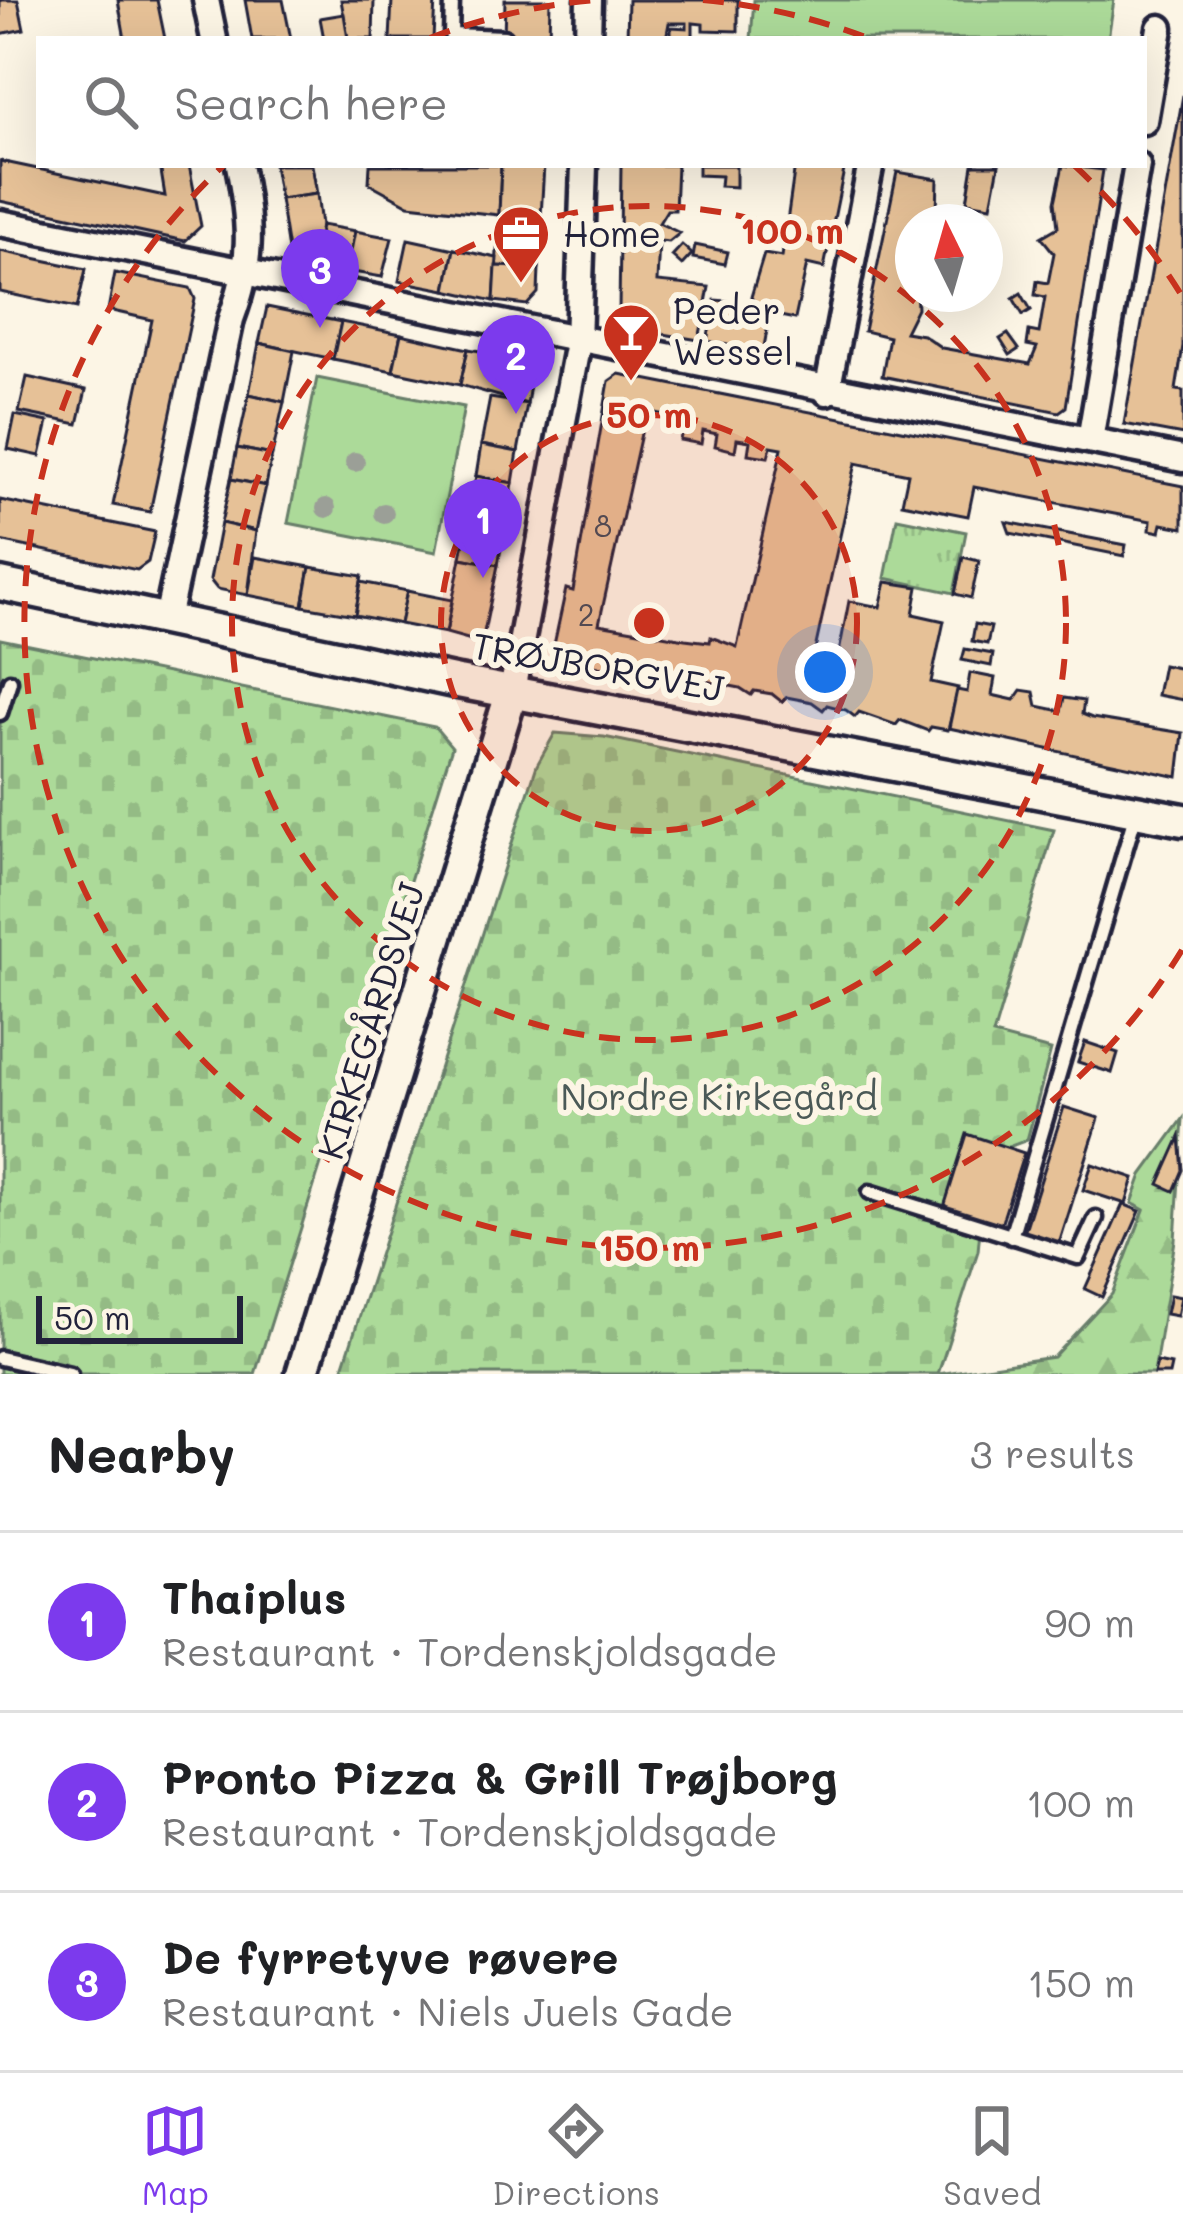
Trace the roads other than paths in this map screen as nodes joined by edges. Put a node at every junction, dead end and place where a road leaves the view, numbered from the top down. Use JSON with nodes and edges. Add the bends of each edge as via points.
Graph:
{"nodes":[{"id":1,"x":206,"y":0,"type":"edge"},
{"id":2,"x":452,"y":0,"type":"edge"},
{"id":3,"x":589,"y":0,"type":"edge"},
{"id":4,"x":1160,"y":28,"type":"dead end"},
{"id":5,"x":213,"y":36,"type":"edge"},
{"id":6,"x":469,"y":36,"type":"edge"},
{"id":7,"x":588,"y":36,"type":"edge"},
{"id":8,"x":1147,"y":104,"type":"edge"},
{"id":9,"x":240,"y":168,"type":"edge"},
{"id":10,"x":584,"y":168,"type":"edge"},
{"id":11,"x":870,"y":168,"type":"edge"},
{"id":12,"x":1136,"y":168,"type":"edge"},
{"id":13,"x":0,"y":223,"type":"edge"},
{"id":14,"x":248,"y":274,"type":"junction"},
{"id":15,"x":578,"y":342,"type":"junction"},
{"id":16,"x":827,"y":392,"type":"junction"},
{"id":17,"x":1090,"y":440,"type":"junction"},
{"id":18,"x":1183,"y":459,"type":"edge"},
{"id":19,"x":0,"y":584,"type":"edge"},
{"id":20,"x":167,"y":619,"type":"junction"},
{"id":21,"x":10,"y":681,"type":"dead end"},
{"id":22,"x":512,"y":692,"type":"junction"},
{"id":23,"x":0,"y":713,"type":"edge"},
{"id":24,"x":1137,"y":812,"type":"junction"},
{"id":25,"x":1183,"y":820,"type":"edge"},
{"id":26,"x":870,"y":1192,"type":"dead end"},
{"id":27,"x":1096,"y":1218,"type":"dead end"},
{"id":28,"x":1011,"y":1237,"type":"junction"},
{"id":29,"x":0,"y":1358,"type":"edge"},
{"id":30,"x":70,"y":1374,"type":"edge"},
{"id":31,"x":302,"y":1374,"type":"edge"}],
"edges":[{"from":1,"to":5,"type":"street"},
{"from":2,"to":6,"type":"lane","via":[[452,35]]},
{"from":3,"to":7,"type":"street"},
{"from":4,"to":8,"type":"street"},
{"from":9,"to":14,"type":"street"},
{"from":10,"to":15,"type":"street"},
{"from":11,"to":16,"type":"street"},
{"from":12,"to":17,"type":"street"},
{"from":13,"to":14,"type":"street"},
{"from":14,"to":15,"type":"street"},
{"from":14,"to":20,"type":"street","via":[[231,319]]},
{"from":15,"to":16,"type":"street"},
{"from":15,"to":22,"type":"street"},
{"from":16,"to":17,"type":"street"},
{"from":17,"to":18,"type":"street"},
{"from":19,"to":20,"type":"street","name":"TRØJBORGVEJ"},
{"from":20,"to":22,"type":"street","name":"TRØJBORGVEJ"},
{"from":21,"to":23,"type":"lane"},
{"from":22,"to":24,"type":"street","name":"TRØJBORGVEJ"},
{"from":22,"to":31,"type":"street","name":"KIRKEGÅRDSVEJ"},
{"from":24,"to":25,"type":"street","name":"TRØJBORGVEJ"},
{"from":24,"to":28,"type":"lane"},
{"from":26,"to":28,"type":"lane"},
{"from":27,"to":28,"type":"lane","via":[[1078,1257]]},
{"from":29,"to":30,"type":"lane"}]}
